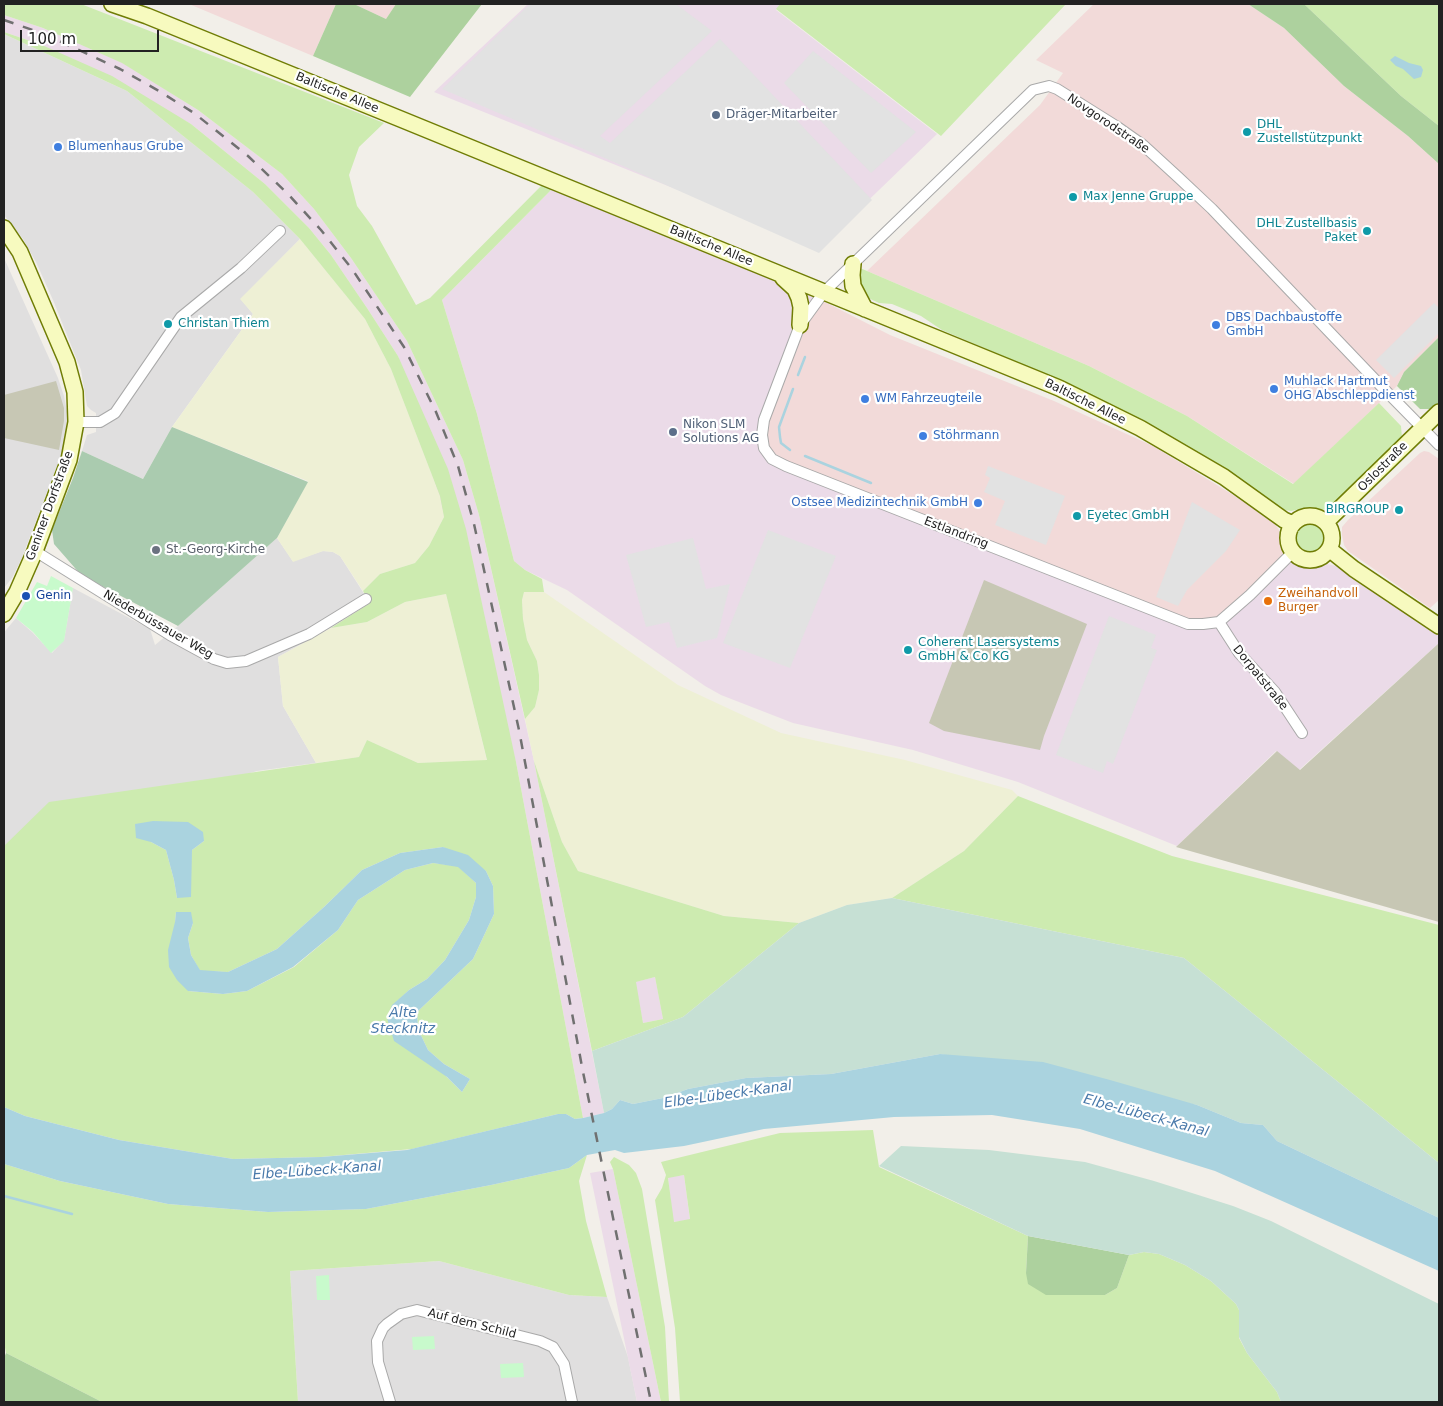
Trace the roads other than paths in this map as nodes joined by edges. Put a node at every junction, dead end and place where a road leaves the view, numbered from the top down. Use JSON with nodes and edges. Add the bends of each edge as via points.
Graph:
{"nodes":[{"id":1,"x":112,"y":4,"type":"edge"},
{"id":2,"x":4,"y":228,"type":"edge"},
{"id":3,"x":280,"y":231,"type":"dead end"},
{"id":4,"x":853,"y":264,"type":"junction"},
{"id":5,"x":776,"y":273,"type":"junction"},
{"id":6,"x":824,"y":292,"type":"junction"},
{"id":7,"x":864,"y":309,"type":"junction"},
{"id":8,"x":800,"y":325,"type":"junction"},
{"id":9,"x":1439,"y":412,"type":"edge"},
{"id":10,"x":76,"y":422,"type":"junction"},
{"id":11,"x":1422,"y":428,"type":"junction"},
{"id":12,"x":1439,"y":445,"type":"edge"},
{"id":13,"x":1326,"y":522,"type":"junction"},
{"id":14,"x":1293,"y":524,"type":"junction"},
{"id":15,"x":1329,"y":549,"type":"junction"},
{"id":16,"x":35,"y":551,"type":"junction"},
{"id":17,"x":1293,"y":552,"type":"junction"},
{"id":18,"x":366,"y":599,"type":"dead end"},
{"id":19,"x":4,"y":614,"type":"edge"},
{"id":20,"x":1219,"y":622,"type":"junction"},
{"id":21,"x":1439,"y":626,"type":"edge"},
{"id":22,"x":1302,"y":733,"type":"dead end"},
{"id":23,"x":390,"y":1402,"type":"edge"},
{"id":24,"x":572,"y":1402,"type":"edge"}],
"edges":[{"from":1,"to":5,"type":"main road","name":"Baltische Allee"},
{"from":2,"to":10,"type":"main road","name":"Geniner Dorfstraße","via":[[20,252],[67,362],[75,392]]},
{"from":3,"to":10,"type":"street","via":[[181,317],[115,413],[100,422]]},
{"from":4,"to":6,"type":"street","name":"Novgorodstraße"},
{"from":4,"to":7,"type":"main road","via":[[853,286]]},
{"from":4,"to":11,"type":"street","name":"Novgorodstraße","via":[[1033,90],[1049,86],[1143,145],[1179,178]]},
{"from":5,"to":6,"type":"main road","name":"Baltische Allee"},
{"from":5,"to":8,"type":"main road","via":[[795,289],[801,307]]},
{"from":6,"to":7,"type":"main road","name":"Baltische Allee"},
{"from":6,"to":8,"type":"street","name":"Estlandring"},
{"from":7,"to":14,"type":"main road","name":"Baltische Allee","via":[[1059,388],[1140,428],[1224,477]]},
{"from":8,"to":20,"type":"street","name":"Estlandring","via":[[764,420],[764,448],[772,459],[1182,622]]},
{"from":9,"to":11,"type":"main road","name":"Oslostraße"},
{"from":10,"to":16,"type":"main road","name":"Geniner Dorfstraße","via":[[69,460]]},
{"from":11,"to":12,"type":"street","name":"Novgorodstraße"},
{"from":11,"to":13,"type":"main road","name":"Oslostraße"},
{"from":13,"to":14,"type":"main road","via":[[1311,516]]},
{"from":13,"to":15,"type":"main road","via":[[1332,537]]},
{"from":14,"to":17,"type":"main road","via":[[1288,537]]},
{"from":15,"to":17,"type":"main road","via":[[1314,560]]},
{"from":15,"to":21,"type":"main road"},
{"from":16,"to":18,"type":"street","name":"Niederbüssauer Weg","via":[[170,635],[214,660],[227,663],[246,661],[309,634]]},
{"from":16,"to":19,"type":"main road","name":"Geniner Dorfstraße"},
{"from":17,"to":20,"type":"street"},
{"from":20,"to":22,"type":"street","name":"Dorpatstraße","via":[[1239,654],[1275,692]]},
{"from":23,"to":24,"type":"street","name":"Auf dem Schild","via":[[378,1362],[377,1341],[387,1324],[401,1314],[417,1310],[553,1347],[564,1364]]}]}
